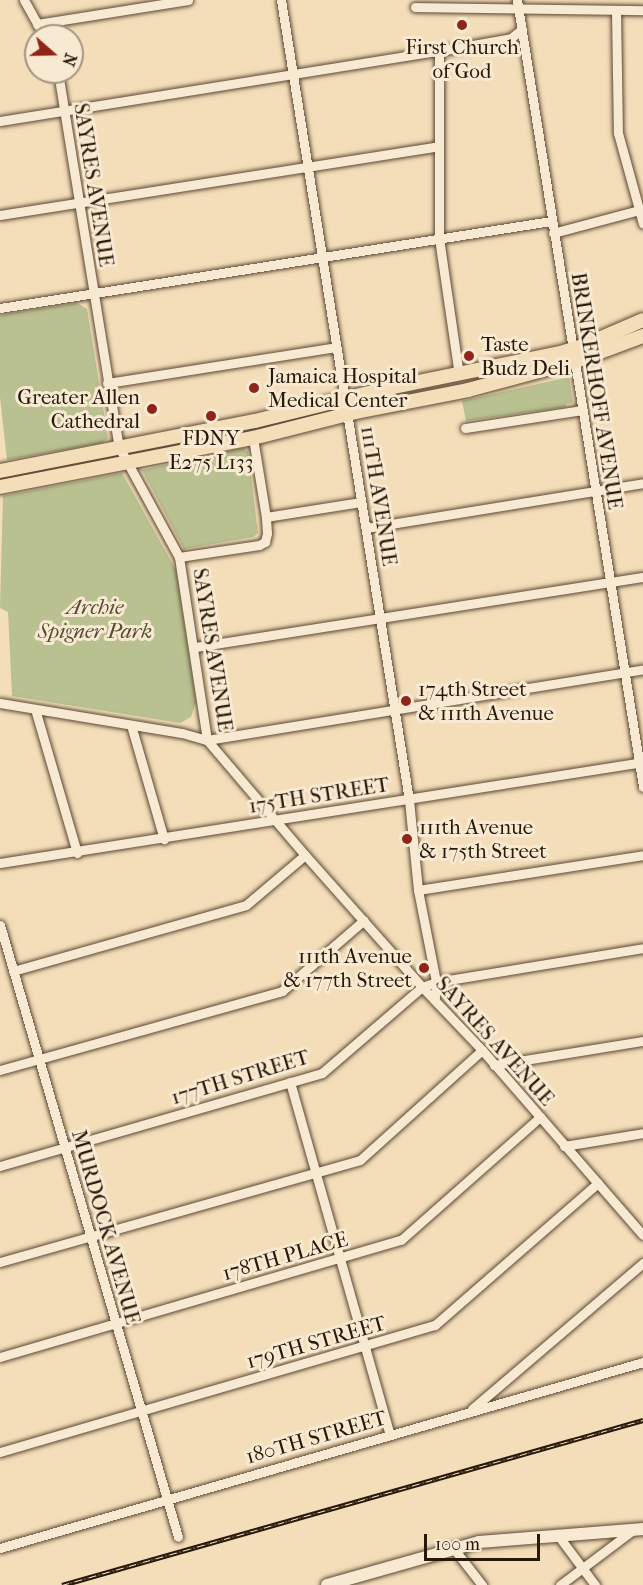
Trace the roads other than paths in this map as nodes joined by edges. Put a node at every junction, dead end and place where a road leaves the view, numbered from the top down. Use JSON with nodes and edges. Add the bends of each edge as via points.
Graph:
{"nodes":[{"id":1,"x":24,"y":0,"type":"edge"},
{"id":2,"x":188,"y":0,"type":"edge"},
{"id":3,"x":281,"y":0,"type":"edge"},
{"id":4,"x":468,"y":4,"type":"edge"},
{"id":5,"x":518,"y":4,"type":"edge"},
{"id":6,"x":557,"y":5,"type":"edge"},
{"id":7,"x":415,"y":6,"type":"dead end"},
{"id":8,"x":616,"y":10,"type":"junction"},
{"id":9,"x":643,"y":10,"type":"edge"},
{"id":10,"x":37,"y":24,"type":"joint"},
{"id":11,"x":522,"y":28,"type":"junction"},
{"id":12,"x":439,"y":51,"type":"junction"},
{"id":13,"x":293,"y":74,"type":"junction"},
{"id":14,"x":60,"y":84,"type":"edge"},
{"id":15,"x":64,"y":111,"type":"junction"},
{"id":16,"x":0,"y":121,"type":"edge"},
{"id":17,"x":439,"y":146,"type":"junction"},
{"id":18,"x":308,"y":166,"type":"junction"},
{"id":19,"x":78,"y":202,"type":"junction"},
{"id":20,"x":641,"y":210,"type":"edge"},
{"id":21,"x":0,"y":215,"type":"edge"},
{"id":22,"x":550,"y":221,"type":"junction"},
{"id":23,"x":643,"y":224,"type":"edge"},
{"id":24,"x":553,"y":233,"type":"junction"},
{"id":25,"x":439,"y":238,"type":"junction"},
{"id":26,"x":322,"y":257,"type":"junction"},
{"id":27,"x":93,"y":293,"type":"junction"},
{"id":28,"x":0,"y":308,"type":"edge"},
{"id":29,"x":643,"y":320,"type":"edge"},
{"id":30,"x":643,"y":336,"type":"edge"},
{"id":31,"x":336,"y":347,"type":"junction"},
{"id":32,"x":575,"y":355,"type":"junction"},
{"id":33,"x":459,"y":375,"type":"junction"},
{"id":34,"x":107,"y":383,"type":"junction"},
{"id":35,"x":345,"y":399,"type":"junction"},
{"id":36,"x":583,"y":410,"type":"junction"},
{"id":37,"x":347,"y":414,"type":"junction"},
{"id":38,"x":465,"y":428,"type":"dead end"},
{"id":39,"x":253,"y":438,"type":"junction"},
{"id":40,"x":119,"y":447,"type":"junction"},
{"id":41,"x":127,"y":461,"type":"junction"},
{"id":42,"x":0,"y":471,"type":"edge"},
{"id":43,"x":643,"y":483,"type":"edge"},
{"id":44,"x":0,"y":487,"type":"edge"},
{"id":45,"x":596,"y":491,"type":"junction"},
{"id":46,"x":361,"y":502,"type":"junction"},
{"id":47,"x":266,"y":517,"type":"junction"},
{"id":48,"x":366,"y":528,"type":"junction"},
{"id":49,"x":179,"y":557,"type":"junction"},
{"id":50,"x":643,"y":577,"type":"edge"},
{"id":51,"x":611,"y":582,"type":"junction"},
{"id":52,"x":380,"y":619,"type":"junction"},
{"id":53,"x":195,"y":646,"type":"junction"},
{"id":54,"x":643,"y":669,"type":"edge"},
{"id":55,"x":626,"y":672,"type":"junction"},
{"id":56,"x":0,"y":703,"type":"edge"},
{"id":57,"x":35,"y":709,"type":"junction"},
{"id":58,"x":395,"y":709,"type":"junction"},
{"id":59,"x":131,"y":725,"type":"junction"},
{"id":60,"x":207,"y":740,"type":"junction"},
{"id":61,"x":641,"y":763,"type":"edge"},
{"id":62,"x":643,"y":787,"type":"edge"},
{"id":63,"x":409,"y":800,"type":"junction"},
{"id":64,"x":275,"y":819,"type":"junction"},
{"id":65,"x":164,"y":839,"type":"junction"},
{"id":66,"x":77,"y":853,"type":"junction"},
{"id":67,"x":305,"y":855,"type":"junction"},
{"id":68,"x":643,"y":855,"type":"edge"},
{"id":69,"x":0,"y":863,"type":"edge"},
{"id":70,"x":418,"y":890,"type":"junction"},
{"id":71,"x":364,"y":920,"type":"junction"},
{"id":72,"x":0,"y":926,"type":"edge"},
{"id":73,"x":643,"y":948,"type":"edge"},
{"id":74,"x":4,"y":955,"type":"edge"},
{"id":75,"x":13,"y":971,"type":"junction"},
{"id":76,"x":436,"y":982,"type":"junction"},
{"id":77,"x":422,"y":987,"type":"junction"},
{"id":78,"x":435,"y":998,"type":"junction"},
{"id":79,"x":643,"y":1041,"type":"edge"},
{"id":80,"x":482,"y":1050,"type":"junction"},
{"id":81,"x":39,"y":1059,"type":"junction"},
{"id":82,"x":494,"y":1065,"type":"junction"},
{"id":83,"x":0,"y":1070,"type":"edge"},
{"id":84,"x":290,"y":1082,"type":"junction"},
{"id":85,"x":540,"y":1117,"type":"junction"},
{"id":86,"x":643,"y":1133,"type":"edge"},
{"id":87,"x":564,"y":1146,"type":"junction"},
{"id":88,"x":64,"y":1147,"type":"junction"},
{"id":89,"x":0,"y":1166,"type":"edge"},
{"id":90,"x":315,"y":1170,"type":"junction"},
{"id":91,"x":598,"y":1183,"type":"junction"},
{"id":92,"x":641,"y":1230,"type":"edge"},
{"id":93,"x":90,"y":1236,"type":"junction"},
{"id":94,"x":341,"y":1259,"type":"junction"},
{"id":95,"x":0,"y":1262,"type":"edge"},
{"id":96,"x":643,"y":1263,"type":"edge"},
{"id":97,"x":115,"y":1324,"type":"junction"},
{"id":98,"x":364,"y":1347,"type":"junction"},
{"id":99,"x":0,"y":1357,"type":"edge"},
{"id":100,"x":643,"y":1362,"type":"edge"},
{"id":101,"x":140,"y":1412,"type":"junction"},
{"id":102,"x":468,"y":1412,"type":"junction"},
{"id":103,"x":390,"y":1435,"type":"junction"},
{"id":104,"x":0,"y":1452,"type":"edge"},
{"id":105,"x":166,"y":1500,"type":"junction"},
{"id":106,"x":638,"y":1530,"type":"edge"},
{"id":107,"x":609,"y":1531,"type":"junction"},
{"id":108,"x":557,"y":1534,"type":"junction"},
{"id":109,"x":178,"y":1537,"type":"dead end"},
{"id":110,"x":0,"y":1548,"type":"edge"},
{"id":111,"x":454,"y":1549,"type":"junction"},
{"id":112,"x":603,"y":1552,"type":"junction"},
{"id":113,"x":581,"y":1568,"type":"junction"},
{"id":114,"x":362,"y":1580,"type":"edge"},
{"id":115,"x":327,"y":1585,"type":"edge"},
{"id":116,"x":482,"y":1585,"type":"edge"},
{"id":117,"x":560,"y":1585,"type":"edge"},
{"id":118,"x":595,"y":1585,"type":"edge"}],
"edges":[{"from":1,"to":10,"type":"street"},
{"from":2,"to":10,"type":"street"},
{"from":3,"to":13,"type":"street","name":"111TH AVENUE"},
{"from":4,"to":5,"type":"street"},
{"from":4,"to":7,"type":"street"},
{"from":5,"to":6,"type":"street"},
{"from":5,"to":11,"type":"street","name":"BRINKERHOFF AVENUE"},
{"from":6,"to":8,"type":"street"},
{"from":8,"to":9,"type":"street"},
{"from":8,"to":20,"type":"street","via":[[618,133]]},
{"from":11,"to":12,"type":"street","via":[[511,38]]},
{"from":11,"to":22,"type":"street","name":"BRINKERHOFF AVENUE"},
{"from":12,"to":13,"type":"street"},
{"from":12,"to":17,"type":"street"},
{"from":13,"to":15,"type":"street"},
{"from":13,"to":18,"type":"street","name":"111TH AVENUE"},
{"from":14,"to":15,"type":"street","name":"SAYRES AVENUE"},
{"from":15,"to":16,"type":"street"},
{"from":15,"to":19,"type":"street","name":"SAYRES AVENUE"},
{"from":17,"to":18,"type":"street"},
{"from":17,"to":25,"type":"street"},
{"from":18,"to":19,"type":"street"},
{"from":18,"to":26,"type":"street","name":"111TH AVENUE"},
{"from":19,"to":21,"type":"street"},
{"from":19,"to":27,"type":"street","name":"SAYRES AVENUE"},
{"from":20,"to":23,"type":"street"},
{"from":20,"to":24,"type":"street"},
{"from":22,"to":24,"type":"street","name":"BRINKERHOFF AVENUE"},
{"from":22,"to":25,"type":"street"},
{"from":24,"to":32,"type":"street","name":"BRINKERHOFF AVENUE"},
{"from":25,"to":26,"type":"street"},
{"from":25,"to":33,"type":"street"},
{"from":26,"to":27,"type":"street"},
{"from":26,"to":31,"type":"street","name":"111TH AVENUE"},
{"from":27,"to":28,"type":"street"},
{"from":27,"to":34,"type":"street","name":"SAYRES AVENUE"},
{"from":29,"to":32,"type":"main road"},
{"from":30,"to":32,"type":"main road"},
{"from":31,"to":34,"type":"street"},
{"from":31,"to":35,"type":"street","name":"111TH AVENUE"},
{"from":32,"to":33,"type":"main road"},
{"from":32,"to":36,"type":"street","name":"BRINKERHOFF AVENUE"},
{"from":32,"to":37,"type":"main road","via":[[468,390]]},
{"from":33,"to":35,"type":"main road"},
{"from":34,"to":40,"type":"street","name":"SAYRES AVENUE"},
{"from":35,"to":37,"type":"street","name":"111TH AVENUE"},
{"from":35,"to":40,"type":"main road"},
{"from":36,"to":38,"type":"street"},
{"from":36,"to":45,"type":"street","name":"BRINKERHOFF AVENUE"},
{"from":37,"to":39,"type":"main road"},
{"from":37,"to":46,"type":"street","name":"111TH AVENUE"},
{"from":39,"to":41,"type":"main road"},
{"from":39,"to":47,"type":"street"},
{"from":40,"to":41,"type":"street","name":"SAYRES AVENUE"},
{"from":40,"to":42,"type":"main road"},
{"from":41,"to":44,"type":"main road"},
{"from":41,"to":49,"type":"street","name":"SAYRES AVENUE"},
{"from":43,"to":45,"type":"street"},
{"from":45,"to":48,"type":"street"},
{"from":45,"to":51,"type":"street","name":"BRINKERHOFF AVENUE"},
{"from":46,"to":47,"type":"street"},
{"from":46,"to":48,"type":"street","name":"111TH AVENUE"},
{"from":47,"to":49,"type":"street","via":[[265,542],[259,545]]},
{"from":48,"to":52,"type":"street","name":"111TH AVENUE"},
{"from":49,"to":53,"type":"street","name":"SAYRES AVENUE"},
{"from":50,"to":51,"type":"street"},
{"from":51,"to":52,"type":"street"},
{"from":51,"to":55,"type":"street","name":"BRINKERHOFF AVENUE"},
{"from":52,"to":53,"type":"street"},
{"from":52,"to":58,"type":"street","name":"111TH AVENUE"},
{"from":53,"to":60,"type":"street","name":"SAYRES AVENUE"},
{"from":54,"to":55,"type":"street"},
{"from":55,"to":58,"type":"street"},
{"from":55,"to":61,"type":"street","name":"BRINKERHOFF AVENUE"},
{"from":56,"to":57,"type":"street"},
{"from":57,"to":59,"type":"street"},
{"from":57,"to":66,"type":"street"},
{"from":58,"to":60,"type":"street"},
{"from":58,"to":63,"type":"street","name":"111TH AVENUE"},
{"from":59,"to":60,"type":"street"},
{"from":59,"to":65,"type":"street"},
{"from":60,"to":64,"type":"street","name":"SAYRES AVENUE"},
{"from":61,"to":62,"type":"street","name":"BRINKERHOFF AVENUE"},
{"from":61,"to":63,"type":"street","name":"175TH STREET"},
{"from":63,"to":64,"type":"street","name":"175TH STREET"},
{"from":63,"to":70,"type":"street","name":"111TH AVENUE"},
{"from":64,"to":65,"type":"street","name":"175TH STREET"},
{"from":64,"to":67,"type":"street","name":"SAYRES AVENUE"},
{"from":65,"to":66,"type":"street","name":"175TH STREET"},
{"from":66,"to":69,"type":"street","name":"175TH STREET"},
{"from":67,"to":71,"type":"street","name":"SAYRES AVENUE"},
{"from":67,"to":75,"type":"street","via":[[246,905]]},
{"from":68,"to":70,"type":"street"},
{"from":70,"to":76,"type":"street","name":"111TH AVENUE"},
{"from":71,"to":77,"type":"street","name":"SAYRES AVENUE"},
{"from":71,"to":81,"type":"street","via":[[282,991]]},
{"from":72,"to":74,"type":"street","name":"MURDOCK AVENUE"},
{"from":73,"to":76,"type":"street","name":"177TH STREET"},
{"from":74,"to":75,"type":"street","name":"MURDOCK AVENUE"},
{"from":75,"to":81,"type":"street","name":"MURDOCK AVENUE"},
{"from":76,"to":77,"type":"street","name":"177TH STREET"},
{"from":76,"to":78,"type":"street","name":"111TH AVENUE"},
{"from":77,"to":78,"type":"street","name":"SAYRES AVENUE"},
{"from":77,"to":84,"type":"street","name":"177TH STREET","via":[[322,1073]]},
{"from":78,"to":80,"type":"street","name":"SAYRES AVENUE"},
{"from":79,"to":82,"type":"street"},
{"from":80,"to":82,"type":"street","name":"SAYRES AVENUE"},
{"from":80,"to":90,"type":"street","via":[[360,1160]]},
{"from":81,"to":83,"type":"street"},
{"from":81,"to":88,"type":"street","name":"MURDOCK AVENUE"},
{"from":82,"to":85,"type":"street","name":"SAYRES AVENUE"},
{"from":84,"to":88,"type":"street","name":"177TH STREET"},
{"from":84,"to":90,"type":"street"},
{"from":85,"to":87,"type":"street","name":"SAYRES AVENUE"},
{"from":85,"to":94,"type":"street","name":"178TH PLACE","via":[[401,1240]]},
{"from":86,"to":87,"type":"street"},
{"from":87,"to":91,"type":"street","name":"SAYRES AVENUE"},
{"from":88,"to":89,"type":"street","name":"177TH STREET"},
{"from":88,"to":93,"type":"street","name":"MURDOCK AVENUE"},
{"from":90,"to":93,"type":"street"},
{"from":90,"to":94,"type":"street"},
{"from":91,"to":92,"type":"street","name":"SAYRES AVENUE"},
{"from":91,"to":98,"type":"street","name":"179TH STREET","via":[[435,1326]]},
{"from":93,"to":95,"type":"street"},
{"from":93,"to":97,"type":"street","name":"MURDOCK AVENUE"},
{"from":94,"to":97,"type":"street","name":"178TH PLACE"},
{"from":94,"to":98,"type":"street"},
{"from":96,"to":102,"type":"street"},
{"from":97,"to":99,"type":"street","name":"178TH PLACE"},
{"from":97,"to":101,"type":"street","name":"MURDOCK AVENUE"},
{"from":98,"to":101,"type":"street","name":"179TH STREET"},
{"from":98,"to":103,"type":"street"},
{"from":100,"to":102,"type":"street","name":"180TH STREET"},
{"from":101,"to":104,"type":"street","name":"179TH STREET"},
{"from":101,"to":105,"type":"street","name":"MURDOCK AVENUE"},
{"from":102,"to":103,"type":"street","name":"180TH STREET"},
{"from":103,"to":105,"type":"street","name":"180TH STREET"},
{"from":105,"to":109,"type":"street","name":"MURDOCK AVENUE"},
{"from":105,"to":110,"type":"street","name":"180TH STREET"},
{"from":106,"to":107,"type":"main road"},
{"from":106,"to":112,"type":"street"},
{"from":107,"to":108,"type":"main road"},
{"from":107,"to":112,"type":"street"},
{"from":108,"to":111,"type":"main road","via":[[479,1542]]},
{"from":108,"to":113,"type":"street"},
{"from":111,"to":114,"type":"main road"},
{"from":111,"to":116,"type":"street"},
{"from":112,"to":113,"type":"street"},
{"from":113,"to":117,"type":"street"},
{"from":113,"to":118,"type":"street"},
{"from":114,"to":115,"type":"main road"}]}
